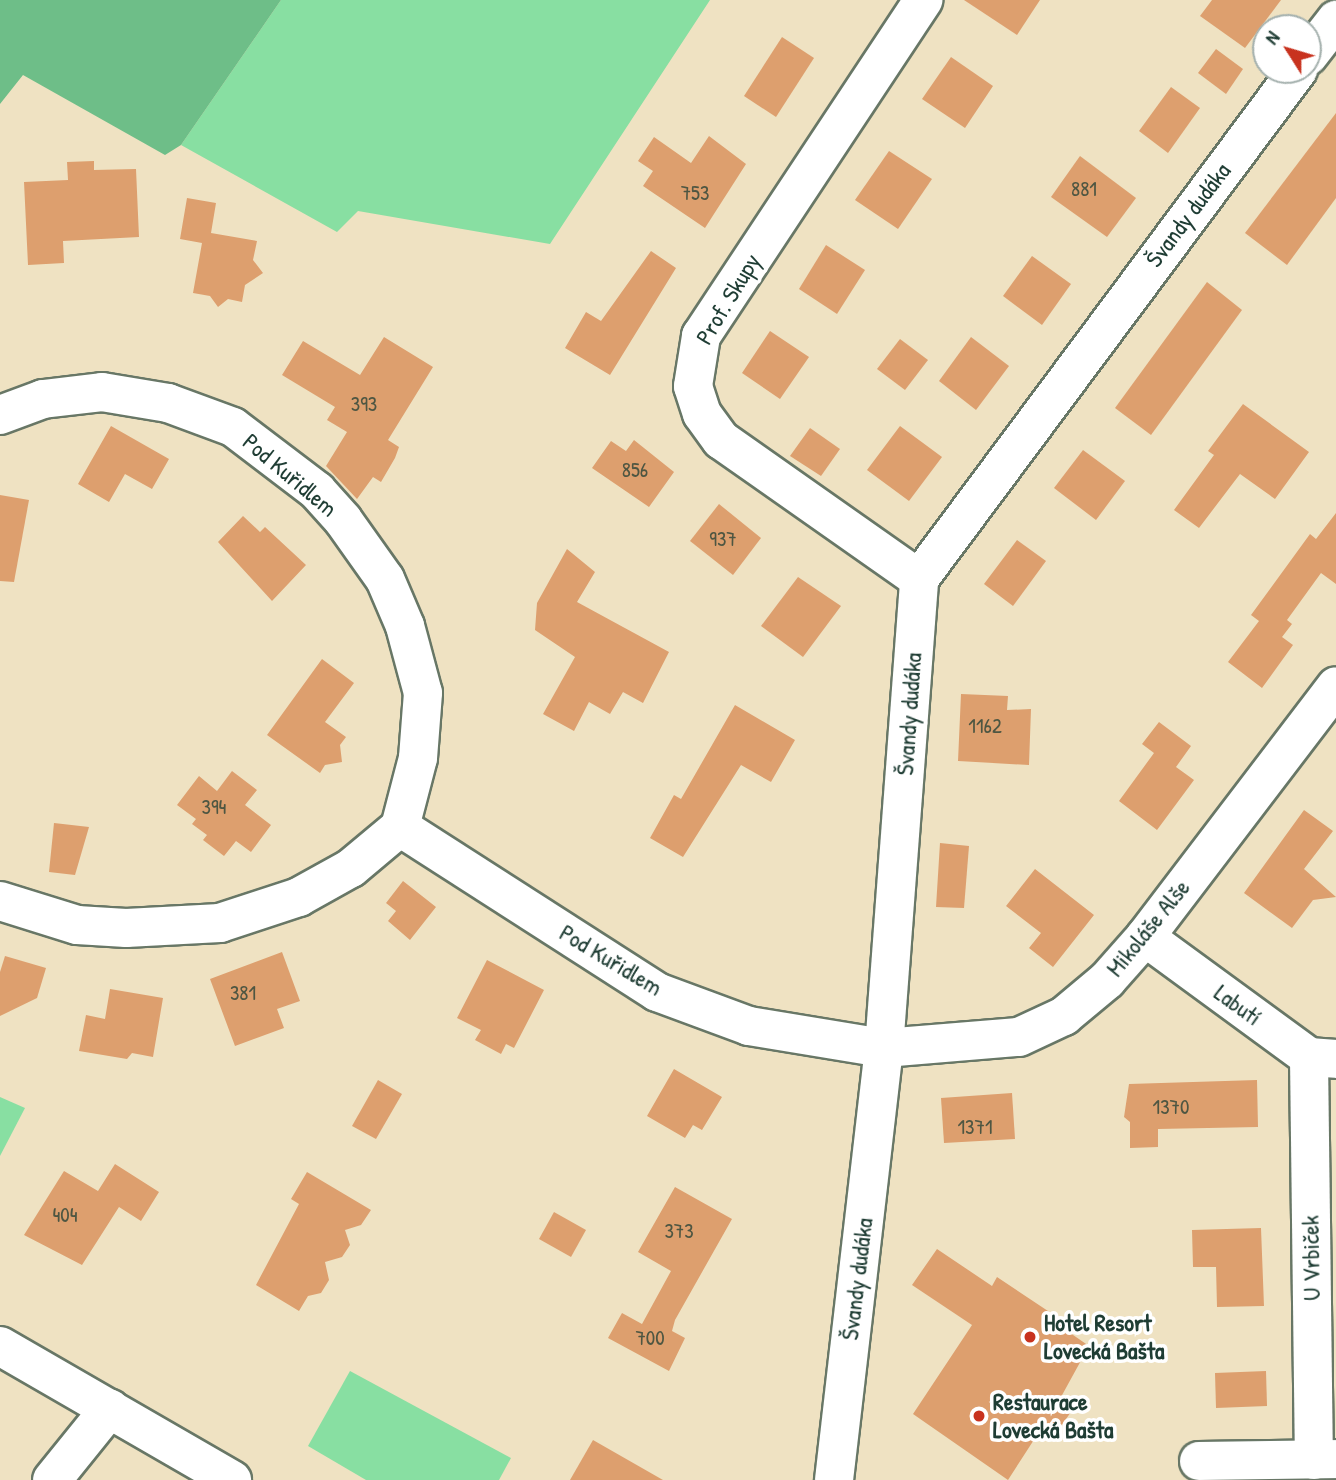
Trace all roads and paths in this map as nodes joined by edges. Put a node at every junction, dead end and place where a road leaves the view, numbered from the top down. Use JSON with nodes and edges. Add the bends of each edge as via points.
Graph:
{"nodes":[{"id":1,"x":923,"y":0,"type":"edge"},
{"id":2,"x":1336,"y":20,"type":"edge"},
{"id":3,"x":1322,"y":38,"type":"edge"},
{"id":4,"x":1288,"y":84,"type":"edge"},
{"id":5,"x":0,"y":415,"type":"edge"},
{"id":6,"x":919,"y":579,"type":"junction"},
{"id":7,"x":1336,"y":685,"type":"edge"},
{"id":8,"x":400,"y":827,"type":"junction"},
{"id":9,"x":0,"y":901,"type":"edge"},
{"id":10,"x":1145,"y":937,"type":"junction"},
{"id":11,"x":884,"y":1048,"type":"junction"},
{"id":12,"x":1322,"y":1058,"type":"edge"},
{"id":13,"x":0,"y":1346,"type":"edge"},
{"id":14,"x":110,"y":1408,"type":"junction"},
{"id":15,"x":1325,"y":1460,"type":"edge"},
{"id":16,"x":1199,"y":1461,"type":"dead end"},
{"id":17,"x":52,"y":1480,"type":"edge"},
{"id":18,"x":232,"y":1480,"type":"edge"},
{"id":19,"x":834,"y":1480,"type":"edge"}],
"edges":[{"from":1,"to":6,"type":"street","name":"Prof. Skupy","via":[[701,336],[694,386],[702,414],[721,440]]},
{"from":2,"to":3,"type":"street"},
{"from":4,"to":6,"type":"street","name":"Švandy dudáka"},
{"from":5,"to":8,"type":"street","name":"Pod Kuřidlem","via":[[43,399],[102,392],[168,403],[233,427],[317,491],[385,579],[405,626],[423,693],[418,758]]},
{"from":6,"to":11,"type":"street","name":"Švandy dudáka"},
{"from":7,"to":10,"type":"street","name":"Mikoláše Alše"},
{"from":8,"to":9,"type":"street","via":[[351,868],[299,897],[220,923],[126,928],[77,925]]},
{"from":8,"to":11,"type":"street","name":"Pod Kuřidlem","via":[[657,992],[749,1026]]},
{"from":10,"to":11,"type":"street","name":"Mikoláše Alše","via":[[1087,999],[1041,1029],[1019,1037]]},
{"from":10,"to":12,"type":"street","name":"Labutí"},
{"from":11,"to":19,"type":"street","name":"Švandy dudáka"},
{"from":12,"to":15,"type":"street","name":"U Vrbiček"},
{"from":13,"to":14,"type":"street"},
{"from":14,"to":17,"type":"street"},
{"from":14,"to":18,"type":"street"},
{"from":15,"to":16,"type":"street"}]}
